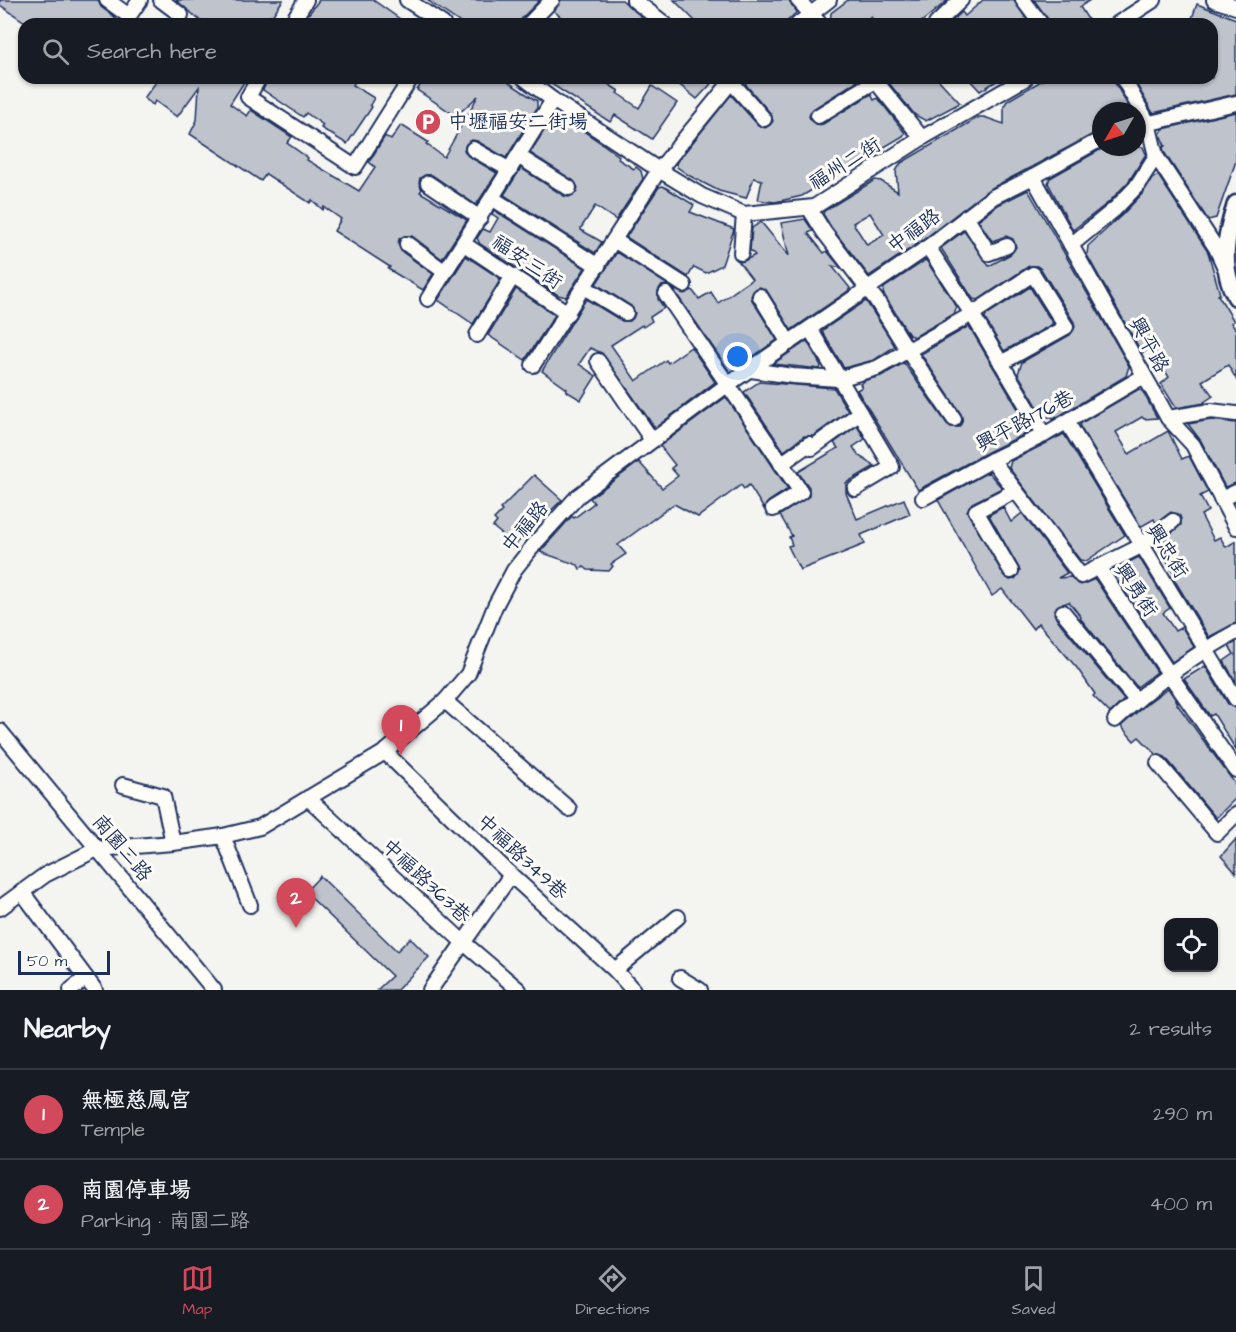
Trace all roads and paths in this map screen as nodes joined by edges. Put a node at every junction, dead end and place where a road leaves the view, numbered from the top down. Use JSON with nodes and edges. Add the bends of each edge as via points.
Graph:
{"nodes":[{"id":1,"x":107,"y":0,"type":"edge"},
{"id":2,"x":140,"y":0,"type":"edge"},
{"id":3,"x":161,"y":0,"type":"edge"},
{"id":4,"x":306,"y":0,"type":"edge"},
{"id":5,"x":407,"y":0,"type":"edge"},
{"id":6,"x":552,"y":0,"type":"edge"},
{"id":7,"x":634,"y":0,"type":"edge"},
{"id":8,"x":798,"y":0,"type":"edge"},
{"id":9,"x":829,"y":0,"type":"edge"},
{"id":10,"x":961,"y":0,"type":"edge"},
{"id":11,"x":1023,"y":0,"type":"edge"},
{"id":12,"x":1154,"y":0,"type":"edge"},
{"id":13,"x":1214,"y":0,"type":"edge"},
{"id":14,"x":1236,"y":7,"type":"edge"},
{"id":15,"x":181,"y":15,"type":"dead end"},
{"id":16,"x":295,"y":18,"type":"edge"},
{"id":17,"x":434,"y":18,"type":"edge"},
{"id":18,"x":536,"y":18,"type":"edge"},
{"id":19,"x":657,"y":18,"type":"edge"},
{"id":20,"x":815,"y":18,"type":"edge"},
{"id":21,"x":817,"y":18,"type":"edge"},
{"id":22,"x":942,"y":18,"type":"edge"},
{"id":23,"x":1036,"y":18,"type":"edge"},
{"id":24,"x":1126,"y":18,"type":"edge"},
{"id":25,"x":256,"y":84,"type":"edge"},
{"id":26,"x":407,"y":84,"type":"edge"},
{"id":27,"x":532,"y":84,"type":"edge"},
{"id":28,"x":727,"y":84,"type":"edge"},
{"id":29,"x":735,"y":84,"type":"edge"},
{"id":30,"x":868,"y":84,"type":"edge"},
{"id":31,"x":880,"y":84,"type":"edge"},
{"id":32,"x":1016,"y":84,"type":"edge"},
{"id":33,"x":1126,"y":84,"type":"edge"},
{"id":34,"x":553,"y":100,"type":"junction"},
{"id":35,"x":1133,"y":102,"type":"edge"},
{"id":36,"x":1236,"y":103,"type":"edge"},
{"id":37,"x":818,"y":116,"type":"dead end"},
{"id":38,"x":764,"y":119,"type":"dead end"},
{"id":39,"x":1146,"y":123,"type":"edge"},
{"id":40,"x":1146,"y":131,"type":"edge"},
{"id":41,"x":922,"y":138,"type":"junction"},
{"id":42,"x":1092,"y":144,"type":"edge"},
{"id":43,"x":473,"y":149,"type":"dead end"},
{"id":44,"x":518,"y":156,"type":"junction"},
{"id":45,"x":1156,"y":156,"type":"junction"},
{"id":46,"x":510,"y":170,"type":"junction"},
{"id":47,"x":659,"y":170,"type":"junction"},
{"id":48,"x":1033,"y":177,"type":"junction"},
{"id":49,"x":428,"y":183,"type":"dead end"},
{"id":50,"x":569,"y":188,"type":"dead end"},
{"id":51,"x":492,"y":198,"type":"junction"},
{"id":52,"x":1236,"y":204,"type":"edge"},
{"id":53,"x":809,"y":208,"type":"junction"},
{"id":54,"x":744,"y":214,"type":"junction"},
{"id":55,"x":966,"y":217,"type":"junction"},
{"id":56,"x":480,"y":218,"type":"junction"},
{"id":57,"x":614,"y":240,"type":"junction"},
{"id":58,"x":407,"y":244,"type":"dead end"},
{"id":59,"x":464,"y":244,"type":"junction"},
{"id":60,"x":1071,"y":245,"type":"junction"},
{"id":61,"x":1008,"y":246,"type":"dead end"},
{"id":62,"x":928,"y":247,"type":"junction"},
{"id":63,"x":741,"y":253,"type":"dead end"},
{"id":64,"x":597,"y":266,"type":"junction"},
{"id":65,"x":1225,"y":269,"type":"junction"},
{"id":66,"x":445,"y":272,"type":"junction"},
{"id":67,"x":513,"y":276,"type":"junction"},
{"id":68,"x":684,"y":285,"type":"dead end"},
{"id":69,"x":585,"y":287,"type":"junction"},
{"id":70,"x":866,"y":288,"type":"junction"},
{"id":71,"x":666,"y":294,"type":"dead end"},
{"id":72,"x":760,"y":296,"type":"dead end"},
{"id":73,"x":1236,"y":297,"type":"edge"},
{"id":74,"x":428,"y":299,"type":"dead end"},
{"id":75,"x":568,"y":313,"type":"junction"},
{"id":76,"x":626,"y":313,"type":"dead end"},
{"id":77,"x":972,"y":314,"type":"junction"},
{"id":78,"x":810,"y":329,"type":"junction"},
{"id":79,"x":477,"y":335,"type":"dead end"},
{"id":80,"x":789,"y":343,"type":"junction"},
{"id":81,"x":908,"y":351,"type":"junction"},
{"id":82,"x":598,"y":361,"type":"dead end"},
{"id":83,"x":1001,"y":363,"type":"junction"},
{"id":84,"x":533,"y":365,"type":"dead end"},
{"id":85,"x":751,"y":370,"type":"junction"},
{"id":86,"x":1144,"y":376,"type":"junction"},
{"id":87,"x":838,"y":379,"type":"junction"},
{"id":88,"x":727,"y":385,"type":"junction"},
{"id":89,"x":860,"y":413,"type":"junction"},
{"id":90,"x":1236,"y":414,"type":"edge"},
{"id":91,"x":1168,"y":418,"type":"junction"},
{"id":92,"x":954,"y":419,"type":"dead end"},
{"id":93,"x":1067,"y":422,"type":"junction"},
{"id":94,"x":1044,"y":435,"type":"junction"},
{"id":95,"x":652,"y":440,"type":"junction"},
{"id":96,"x":992,"y":460,"type":"junction"},
{"id":97,"x":781,"y":464,"type":"junction"},
{"id":98,"x":855,"y":489,"type":"dead end"},
{"id":99,"x":1015,"y":491,"type":"junction"},
{"id":100,"x":1236,"y":492,"type":"edge"},
{"id":101,"x":923,"y":498,"type":"dead end"},
{"id":102,"x":1221,"y":499,"type":"junction"},
{"id":103,"x":773,"y":509,"type":"dead end"},
{"id":104,"x":1173,"y":521,"type":"dead end"},
{"id":105,"x":1236,"y":527,"type":"edge"},
{"id":106,"x":1141,"y":546,"type":"junction"},
{"id":107,"x":1098,"y":567,"type":"junction"},
{"id":108,"x":1011,"y":572,"type":"dead end"},
{"id":109,"x":1063,"y":612,"type":"dead end"},
{"id":110,"x":1236,"y":632,"type":"edge"},
{"id":111,"x":1205,"y":649,"type":"junction"},
{"id":112,"x":1170,"y":675,"type":"junction"},
{"id":113,"x":1236,"y":699,"type":"edge"},
{"id":114,"x":1136,"y":700,"type":"junction"},
{"id":115,"x":445,"y":701,"type":"junction"},
{"id":116,"x":1115,"y":720,"type":"dead end"},
{"id":117,"x":0,"y":731,"type":"edge"},
{"id":118,"x":385,"y":752,"type":"junction"},
{"id":119,"x":1158,"y":763,"type":"dead end"},
{"id":120,"x":1236,"y":770,"type":"edge"},
{"id":121,"x":123,"y":785,"type":"dead end"},
{"id":122,"x":308,"y":798,"type":"junction"},
{"id":123,"x":569,"y":809,"type":"dead end"},
{"id":124,"x":1236,"y":814,"type":"edge"},
{"id":125,"x":223,"y":836,"type":"junction"},
{"id":126,"x":173,"y":843,"type":"junction"},
{"id":127,"x":97,"y":849,"type":"junction"},
{"id":128,"x":512,"y":875,"type":"junction"},
{"id":129,"x":22,"y":892,"type":"junction"},
{"id":130,"x":250,"y":905,"type":"dead end"},
{"id":131,"x":0,"y":908,"type":"edge"},
{"id":132,"x":678,"y":917,"type":"dead end"},
{"id":133,"x":464,"y":943,"type":"junction"},
{"id":134,"x":615,"y":970,"type":"junction"},
{"id":135,"x":86,"y":978,"type":"junction"},
{"id":136,"x":680,"y":978,"type":"dead end"},
{"id":137,"x":438,"y":987,"type":"edge"},
{"id":138,"x":71,"y":990,"type":"edge"},
{"id":139,"x":95,"y":990,"type":"edge"},
{"id":140,"x":214,"y":990,"type":"edge"},
{"id":141,"x":519,"y":990,"type":"edge"},
{"id":142,"x":633,"y":990,"type":"edge"},
{"id":143,"x":700,"y":990,"type":"edge"}],
"edges":[{"from":1,"to":2,"type":"street","via":[[129,16]]},
{"from":3,"to":15,"type":"street"},
{"from":4,"to":16,"type":"street"},
{"from":5,"to":17,"type":"street"},
{"from":6,"to":18,"type":"street"},
{"from":7,"to":19,"type":"street"},
{"from":8,"to":20,"type":"street"},
{"from":9,"to":21,"type":"street"},
{"from":10,"to":22,"type":"street"},
{"from":11,"to":23,"type":"street"},
{"from":12,"to":24,"type":"street"},
{"from":13,"to":14,"type":"street"},
{"from":25,"to":26,"type":"street","via":[[248,97],[355,167]]},
{"from":27,"to":34,"type":"street","name":"福州二街"},
{"from":28,"to":47,"type":"street","name":"福安三街"},
{"from":29,"to":38,"type":"street"},
{"from":30,"to":37,"type":"street"},
{"from":31,"to":41,"type":"street"},
{"from":32,"to":41,"type":"street","name":"福州二街"},
{"from":33,"to":35,"type":"street"},
{"from":34,"to":44,"type":"street","name":"福安三街"},
{"from":34,"to":47,"type":"street","name":"福州二街"},
{"from":36,"to":39,"type":"street"},
{"from":40,"to":45,"type":"street"},
{"from":41,"to":53,"type":"street","name":"福州二街"},
{"from":42,"to":48,"type":"street","name":"中福路"},
{"from":43,"to":46,"type":"street"},
{"from":44,"to":46,"type":"street","name":"福安三街"},
{"from":44,"to":50,"type":"street"},
{"from":45,"to":60,"type":"street","via":[[1136,187],[1115,209]]},
{"from":45,"to":65,"type":"street","via":[[1216,248]]},
{"from":46,"to":51,"type":"street","name":"福安三街"},
{"from":47,"to":54,"type":"street","name":"福州二街","via":[[702,196]]},
{"from":47,"to":57,"type":"street","name":"福安三街"},
{"from":48,"to":55,"type":"street","name":"中福路","via":[[993,197]]},
{"from":48,"to":60,"type":"street","name":"興平路"},
{"from":49,"to":56,"type":"street"},
{"from":51,"to":56,"type":"street","name":"福安三街"},
{"from":51,"to":64,"type":"street"},
{"from":52,"to":65,"type":"main road","via":[[1226,238]]},
{"from":53,"to":54,"type":"street","name":"福州二街"},
{"from":53,"to":70,"type":"street"},
{"from":54,"to":63,"type":"street"},
{"from":55,"to":61,"type":"street","via":[[989,253]]},
{"from":55,"to":62,"type":"street","name":"中福路"},
{"from":56,"to":59,"type":"street","name":"福安三街"},
{"from":57,"to":64,"type":"street","name":"福安三街"},
{"from":57,"to":68,"type":"street"},
{"from":58,"to":66,"type":"street"},
{"from":59,"to":66,"type":"street"},
{"from":59,"to":67,"type":"street","name":"福安三街"},
{"from":60,"to":86,"type":"street","name":"興平路"},
{"from":62,"to":70,"type":"street","name":"中福路"},
{"from":62,"to":77,"type":"street"},
{"from":64,"to":69,"type":"street","name":"福安三街"},
{"from":65,"to":73,"type":"main road"},
{"from":66,"to":74,"type":"street"},
{"from":67,"to":75,"type":"street","name":"福安三街"},
{"from":67,"to":79,"type":"street"},
{"from":69,"to":75,"type":"street","name":"福安三街"},
{"from":69,"to":76,"type":"street"},
{"from":70,"to":78,"type":"street","name":"中福路"},
{"from":70,"to":81,"type":"street"},
{"from":71,"to":88,"type":"street"},
{"from":72,"to":80,"type":"street"},
{"from":75,"to":84,"type":"street"},
{"from":77,"to":81,"type":"street"},
{"from":77,"to":83,"type":"street"},
{"from":77,"to":83,"type":"street","via":[[1033,274],[1066,327]]},
{"from":78,"to":80,"type":"street","name":"中福路"},
{"from":78,"to":87,"type":"street"},
{"from":80,"to":85,"type":"street","name":"中福路"},
{"from":81,"to":87,"type":"street","via":[[878,368]]},
{"from":81,"to":92,"type":"street"},
{"from":82,"to":95,"type":"street"},
{"from":83,"to":94,"type":"street"},
{"from":85,"to":87,"type":"street"},
{"from":85,"to":88,"type":"street","name":"中福路"},
{"from":86,"to":91,"type":"street","name":"興平路"},
{"from":86,"to":93,"type":"street","name":"興平路176巷"},
{"from":87,"to":89,"type":"street"},
{"from":88,"to":95,"type":"street","name":"中福路"},
{"from":88,"to":97,"type":"street"},
{"from":89,"to":97,"type":"street","via":[[812,448],[809,444]]},
{"from":89,"to":98,"type":"street","via":[[892,467]]},
{"from":90,"to":91,"type":"street","via":[[1211,411]]},
{"from":91,"to":102,"type":"street","name":"興平路","via":[[1193,445]]},
{"from":93,"to":94,"type":"street","name":"興平路176巷"},
{"from":93,"to":106,"type":"street","name":"興忠街"},
{"from":94,"to":96,"type":"street","name":"興平路176巷"},
{"from":95,"to":115,"type":"street","name":"中福路","via":[[578,496],[537,541],[514,570],[495,606],[468,674]]},
{"from":96,"to":99,"type":"street","name":"興勇街"},
{"from":96,"to":101,"type":"street","name":"興平路176巷"},
{"from":97,"to":103,"type":"street","via":[[801,492]]},
{"from":99,"to":107,"type":"street","name":"興勇街","via":[[1081,576]]},
{"from":99,"to":108,"type":"street","via":[[976,511]]},
{"from":100,"to":102,"type":"street"},
{"from":102,"to":105,"type":"street","name":"興平路"},
{"from":104,"to":106,"type":"street"},
{"from":106,"to":107,"type":"street"},
{"from":106,"to":111,"type":"street","name":"興忠街"},
{"from":107,"to":112,"type":"street","name":"興勇街"},
{"from":109,"to":114,"type":"street"},
{"from":110,"to":111,"type":"street"},
{"from":111,"to":112,"type":"street"},
{"from":111,"to":113,"type":"street","name":"興忠街"},
{"from":112,"to":114,"type":"street"},
{"from":112,"to":120,"type":"street","name":"興勇街"},
{"from":114,"to":116,"type":"street"},
{"from":115,"to":118,"type":"street","name":"中福路"},
{"from":115,"to":123,"type":"street"},
{"from":117,"to":127,"type":"street","name":"南園二路"},
{"from":118,"to":122,"type":"street","name":"中福路"},
{"from":118,"to":128,"type":"street","name":"中福路349巷"},
{"from":119,"to":124,"type":"street","via":[[1217,833]]},
{"from":121,"to":126,"type":"street","via":[[163,796]]},
{"from":122,"to":125,"type":"street","name":"中福路","via":[[261,827]]},
{"from":122,"to":133,"type":"street","name":"中福路363巷"},
{"from":125,"to":126,"type":"street","name":"中福路"},
{"from":125,"to":130,"type":"street"},
{"from":126,"to":127,"type":"street","name":"中福路"},
{"from":127,"to":129,"type":"street","name":"中福路","via":[[45,875]]},
{"from":127,"to":140,"type":"street","name":"南園二路"},
{"from":128,"to":133,"type":"street"},
{"from":128,"to":134,"type":"street","name":"中福路349巷"},
{"from":129,"to":131,"type":"street","name":"中福路"},
{"from":129,"to":135,"type":"street"},
{"from":132,"to":134,"type":"street"},
{"from":133,"to":137,"type":"street"},
{"from":133,"to":141,"type":"street","name":"中福路363巷"},
{"from":134,"to":142,"type":"street","name":"中福路349巷"},
{"from":135,"to":138,"type":"street"},
{"from":135,"to":139,"type":"street"},
{"from":136,"to":143,"type":"street"}]}
